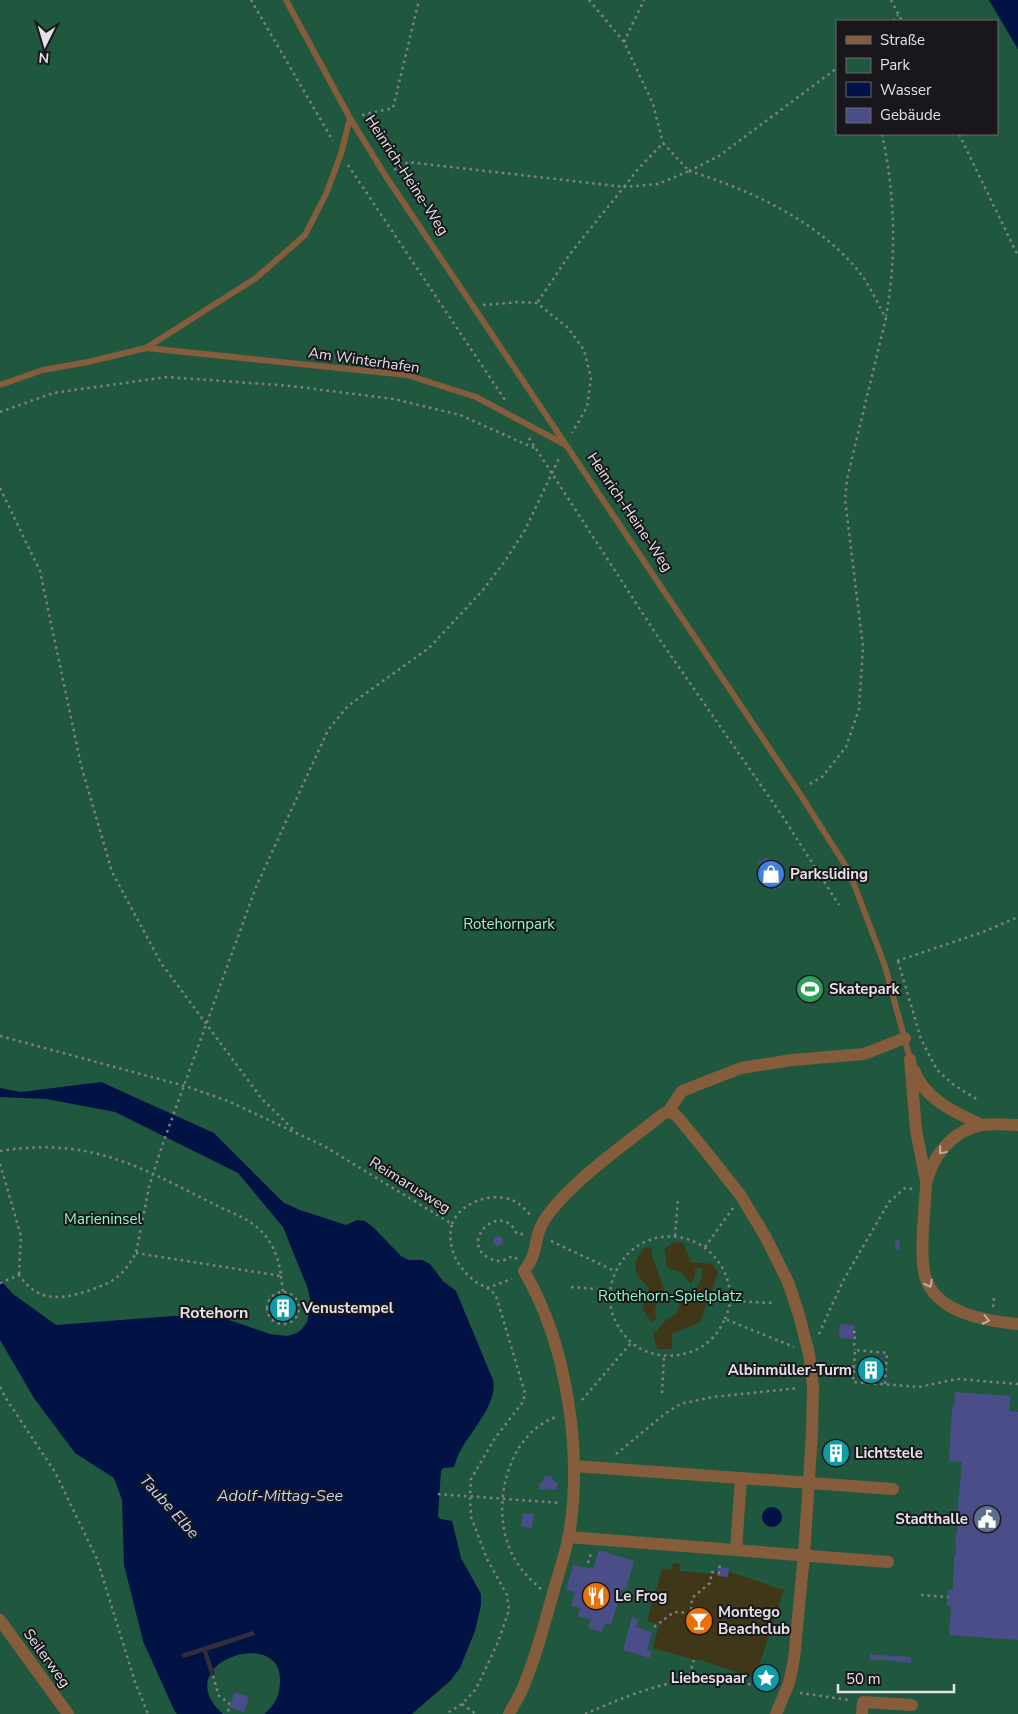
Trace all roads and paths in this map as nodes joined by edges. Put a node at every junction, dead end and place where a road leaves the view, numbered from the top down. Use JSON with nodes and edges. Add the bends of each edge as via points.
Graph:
{"nodes":[{"id":1,"x":251,"y":0,"type":"edge"},
{"id":2,"x":286,"y":0,"type":"edge"},
{"id":3,"x":419,"y":0,"type":"edge"},
{"id":4,"x":589,"y":0,"type":"edge"},
{"id":5,"x":644,"y":0,"type":"edge"},
{"id":6,"x":891,"y":0,"type":"edge"},
{"id":7,"x":899,"y":15,"type":"junction"},
{"id":8,"x":893,"y":20,"type":"edge"},
{"id":9,"x":902,"y":20,"type":"edge"},
{"id":10,"x":624,"y":42,"type":"junction"},
{"id":11,"x":836,"y":69,"type":"edge"},
{"id":12,"x":350,"y":118,"type":"junction"},
{"id":13,"x":882,"y":135,"type":"edge"},
{"id":14,"x":958,"y":135,"type":"edge"},
{"id":15,"x":663,"y":143,"type":"junction"},
{"id":16,"x":341,"y":154,"type":"junction"},
{"id":17,"x":689,"y":171,"type":"junction"},
{"id":18,"x":385,"y":175,"type":"junction"},
{"id":19,"x":624,"y":187,"type":"junction"},
{"id":20,"x":1018,"y":256,"type":"edge"},
{"id":21,"x":537,"y":303,"type":"junction"},
{"id":22,"x":475,"y":308,"type":"junction"},
{"id":23,"x":886,"y":318,"type":"junction"},
{"id":24,"x":146,"y":348,"type":"junction"},
{"id":25,"x":0,"y":384,"type":"edge"},
{"id":26,"x":0,"y":412,"type":"edge"},
{"id":27,"x":517,"y":418,"type":"junction"},
{"id":28,"x":565,"y":445,"type":"junction"},
{"id":29,"x":535,"y":448,"type":"junction"},
{"id":30,"x":551,"y":474,"type":"junction"},
{"id":31,"x":0,"y":488,"type":"edge"},
{"id":32,"x":798,"y":791,"type":"junction"},
{"id":33,"x":839,"y":904,"type":"dead end"},
{"id":34,"x":1018,"y":917,"type":"edge"},
{"id":35,"x":205,"y":1024,"type":"junction"},
{"id":36,"x":0,"y":1036,"type":"edge"},
{"id":37,"x":904,"y":1038,"type":"junction"},
{"id":38,"x":910,"y":1060,"type":"junction"},
{"id":39,"x":185,"y":1086,"type":"junction"},
{"id":40,"x":978,"y":1100,"type":"dead end"},
{"id":41,"x":668,"y":1112,"type":"junction"},
{"id":42,"x":982,"y":1125,"type":"junction"},
{"id":43,"x":1018,"y":1125,"type":"edge"},
{"id":44,"x":298,"y":1134,"type":"junction"},
{"id":45,"x":0,"y":1151,"type":"edge"},
{"id":46,"x":0,"y":1164,"type":"edge"},
{"id":47,"x":153,"y":1173,"type":"junction"},
{"id":48,"x":926,"y":1185,"type":"junction"},
{"id":49,"x":905,"y":1188,"type":"dead end"},
{"id":50,"x":741,"y":1196,"type":"junction"},
{"id":51,"x":678,"y":1197,"type":"dead end"},
{"id":52,"x":452,"y":1224,"type":"junction"},
{"id":53,"x":517,"y":1234,"type":"dead end"},
{"id":54,"x":537,"y":1234,"type":"junction"},
{"id":55,"x":675,"y":1236,"type":"junction"},
{"id":56,"x":705,"y":1247,"type":"junction"},
{"id":57,"x":136,"y":1253,"type":"junction"},
{"id":58,"x":512,"y":1256,"type":"dead end"},
{"id":59,"x":615,"y":1271,"type":"junction"},
{"id":60,"x":19,"y":1275,"type":"junction"},
{"id":61,"x":280,"y":1276,"type":"junction"},
{"id":62,"x":503,"y":1282,"type":"dead end"},
{"id":63,"x":0,"y":1283,"type":"edge"},
{"id":64,"x":571,"y":1287,"type":"dead end"},
{"id":65,"x":487,"y":1288,"type":"junction"},
{"id":66,"x":610,"y":1290,"type":"junction"},
{"id":67,"x":283,"y":1292,"type":"junction"},
{"id":68,"x":730,"y":1301,"type":"junction"},
{"id":69,"x":772,"y":1303,"type":"dead end"},
{"id":70,"x":725,"y":1319,"type":"junction"},
{"id":71,"x":1018,"y":1324,"type":"edge"},
{"id":72,"x":853,"y":1332,"type":"dead end"},
{"id":73,"x":631,"y":1343,"type":"junction"},
{"id":74,"x":855,"y":1350,"type":"junction"},
{"id":75,"x":664,"y":1356,"type":"junction"},
{"id":76,"x":810,"y":1359,"type":"junction"},
{"id":77,"x":854,"y":1367,"type":"junction"},
{"id":78,"x":861,"y":1367,"type":"dead end"},
{"id":79,"x":884,"y":1384,"type":"junction"},
{"id":80,"x":1018,"y":1384,"type":"edge"},
{"id":81,"x":813,"y":1386,"type":"junction"},
{"id":82,"x":0,"y":1387,"type":"edge"},
{"id":83,"x":662,"y":1393,"type":"dead end"},
{"id":84,"x":570,"y":1414,"type":"junction"},
{"id":85,"x":574,"y":1466,"type":"junction"},
{"id":86,"x":598,"y":1467,"type":"junction"},
{"id":87,"x":741,"y":1478,"type":"junction"},
{"id":88,"x":809,"y":1483,"type":"junction"},
{"id":89,"x":893,"y":1489,"type":"dead end"},
{"id":90,"x":439,"y":1494,"type":"dead end"},
{"id":91,"x":470,"y":1496,"type":"junction"},
{"id":92,"x":503,"y":1499,"type":"junction"},
{"id":93,"x":572,"y":1504,"type":"junction"},
{"id":94,"x":568,"y":1537,"type":"junction"},
{"id":95,"x":721,"y":1549,"type":"junction"},
{"id":96,"x":736,"y":1550,"type":"junction"},
{"id":97,"x":804,"y":1555,"type":"junction"},
{"id":98,"x":888,"y":1562,"type":"dead end"},
{"id":99,"x":921,"y":1595,"type":"dead end"},
{"id":100,"x":948,"y":1597,"type":"dead end"},
{"id":101,"x":551,"y":1598,"type":"junction"},
{"id":102,"x":0,"y":1620,"type":"edge"},
{"id":103,"x":654,"y":1627,"type":"dead end"},
{"id":104,"x":694,"y":1660,"type":"dead end"},
{"id":105,"x":213,"y":1676,"type":"dead end"},
{"id":106,"x":688,"y":1681,"type":"junction"},
{"id":107,"x":786,"y":1690,"type":"junction"},
{"id":108,"x":462,"y":1704,"type":"junction"},
{"id":109,"x":912,"y":1706,"type":"dead end"},
{"id":110,"x":862,"y":1708,"type":"edge"},
{"id":111,"x":228,"y":1712,"type":"edge"},
{"id":112,"x":68,"y":1714,"type":"edge"},
{"id":113,"x":148,"y":1714,"type":"edge"},
{"id":114,"x":446,"y":1714,"type":"edge"},
{"id":115,"x":476,"y":1714,"type":"edge"},
{"id":116,"x":509,"y":1714,"type":"edge"},
{"id":117,"x":585,"y":1714,"type":"edge"},
{"id":118,"x":776,"y":1714,"type":"edge"}],
"edges":[{"from":1,"to":16,"type":"path"},
{"from":2,"to":12,"type":"lane","name":"Heinrich-Heine-Weg"},
{"from":3,"to":12,"type":"path","via":[[393,108]]},
{"from":4,"to":10,"type":"path"},
{"from":5,"to":10,"type":"path"},
{"from":6,"to":7,"type":"path"},
{"from":7,"to":8,"type":"path"},
{"from":7,"to":9,"type":"path"},
{"from":10,"to":15,"type":"path","via":[[653,104]]},
{"from":11,"to":17,"type":"path","via":[[718,156]]},
{"from":12,"to":16,"type":"lane","name":"Am Winterhafen"},
{"from":12,"to":18,"type":"lane","name":"Heinrich-Heine-Weg"},
{"from":13,"to":23,"type":"path","via":[[889,165],[894,236]]},
{"from":14,"to":20,"type":"path"},
{"from":15,"to":17,"type":"path"},
{"from":15,"to":19,"type":"path"},
{"from":16,"to":24,"type":"lane","name":"Am Winterhafen","via":[[326,194],[304,235],[256,278]]},
{"from":16,"to":27,"type":"path"},
{"from":17,"to":19,"type":"path","via":[[658,184]]},
{"from":17,"to":23,"type":"path","via":[[725,182],[805,223],[836,248],[863,278]]},
{"from":18,"to":19,"type":"path","via":[[408,162]]},
{"from":18,"to":22,"type":"lane","name":"Heinrich-Heine-Weg"},
{"from":19,"to":21,"type":"path","via":[[570,254]]},
{"from":21,"to":22,"type":"path","via":[[486,304]]},
{"from":21,"to":28,"type":"path","via":[[568,328],[584,350],[591,378],[587,406]]},
{"from":22,"to":28,"type":"lane","name":"Heinrich-Heine-Weg"},
{"from":23,"to":32,"type":"path","via":[[845,499],[863,647],[859,710],[846,747],[822,777]]},
{"from":24,"to":25,"type":"lane","name":"Am Winterhafen","via":[[43,370]]},
{"from":24,"to":27,"type":"lane","name":"Am Winterhafen","via":[[407,375],[476,397]]},
{"from":26,"to":29,"type":"path","via":[[53,393],[167,377],[291,386],[394,399],[460,416]]},
{"from":27,"to":28,"type":"lane","name":"Am Winterhafen"},
{"from":27,"to":29,"type":"path"},
{"from":28,"to":30,"type":"path"},
{"from":28,"to":32,"type":"lane","name":"Heinrich-Heine-Weg"},
{"from":29,"to":30,"type":"path"},
{"from":30,"to":33,"type":"path"},
{"from":30,"to":35,"type":"path","via":[[525,530],[483,590],[429,648],[348,706],[328,730],[256,887]]},
{"from":31,"to":35,"type":"path","via":[[40,571],[81,765],[112,872],[160,963]]},
{"from":32,"to":37,"type":"lane","name":"Heinrich-Heine-Weg","via":[[849,871],[885,966]]},
{"from":34,"to":40,"type":"path","via":[[898,961],[921,1039],[937,1070],[954,1086]]},
{"from":35,"to":39,"type":"path"},
{"from":35,"to":44,"type":"path","via":[[262,1099]]},
{"from":36,"to":39,"type":"path","name":"Reimarusweg"},
{"from":37,"to":38,"type":"lane","name":"Heinrich-Heine-Weg"},
{"from":37,"to":41,"type":"street","via":[[864,1054],[741,1068],[682,1091]]},
{"from":38,"to":42,"type":"street","name":"Heinrich-Heine-Weg","via":[[916,1077],[929,1093],[950,1110]]},
{"from":38,"to":48,"type":"street","name":"Heinrich-Heine-Weg","via":[[916,1130]]},
{"from":39,"to":44,"type":"path","name":"Reimarusweg","via":[[228,1101]]},
{"from":39,"to":47,"type":"path"},
{"from":41,"to":50,"type":"street","via":[[676,1115]]},
{"from":41,"to":54,"type":"street","via":[[573,1188],[552,1209]]},
{"from":42,"to":43,"type":"street"},
{"from":42,"to":48,"type":"street","one_way":true,"via":[[966,1131],[942,1150]]},
{"from":44,"to":52,"type":"path","name":"Reimarusweg","via":[[324,1146]]},
{"from":45,"to":47,"type":"path","via":[[40,1147],[73,1149]]},
{"from":46,"to":60,"type":"path","via":[[21,1236]]},
{"from":47,"to":57,"type":"path"},
{"from":47,"to":61,"type":"path","via":[[253,1224],[271,1243],[277,1255]]},
{"from":48,"to":71,"type":"street","one_way":true,"via":[[923,1251],[928,1285],[941,1302],[966,1314],[981,1320]]},
{"from":49,"to":76,"type":"path","via":[[889,1202],[843,1281]]},
{"from":50,"to":56,"type":"path"},
{"from":50,"to":76,"type":"street","via":[[788,1282]]},
{"from":51,"to":55,"type":"path"},
{"from":52,"to":54,"type":"path","via":[[458,1214],[473,1204],[502,1198],[524,1208]]},
{"from":52,"to":65,"type":"path","name":"Reimarusweg","via":[[451,1245],[457,1261],[466,1274]]},
{"from":53,"to":58,"type":"path","via":[[508,1224],[495,1221],[481,1231],[479,1238],[481,1251],[489,1258],[499,1261]]},
{"from":54,"to":59,"type":"path"},
{"from":54,"to":84,"type":"street","via":[[535,1251],[524,1271],[536,1291],[558,1355]]},
{"from":55,"to":56,"type":"path"},
{"from":55,"to":59,"type":"path","via":[[655,1238],[638,1245]]},
{"from":56,"to":68,"type":"path","via":[[718,1260],[728,1279]]},
{"from":57,"to":60,"type":"path","via":[[116,1278],[70,1297],[58,1298],[33,1291]]},
{"from":57,"to":61,"type":"path"},
{"from":59,"to":66,"type":"path"},
{"from":60,"to":63,"type":"path"},
{"from":61,"to":67,"type":"path"},
{"from":62,"to":65,"type":"path"},
{"from":64,"to":66,"type":"path"},
{"from":65,"to":91,"type":"path","name":"Reimarusweg","via":[[494,1292],[499,1302],[525,1394],[523,1402],[495,1438],[472,1479]]},
{"from":66,"to":73,"type":"path","via":[[611,1310],[618,1328]]},
{"from":67,"to":67,"type":"path","via":[[293,1295],[299,1307],[295,1318],[279,1323],[270,1317],[267,1310],[270,1298]]},
{"from":68,"to":69,"type":"path"},
{"from":68,"to":70,"type":"path"},
{"from":70,"to":75,"type":"path","via":[[715,1336],[701,1347],[683,1355]]},
{"from":70,"to":76,"type":"path"},
{"from":72,"to":74,"type":"path"},
{"from":73,"to":75,"type":"path","via":[[647,1352]]},
{"from":73,"to":84,"type":"path"},
{"from":74,"to":77,"type":"path"},
{"from":74,"to":79,"type":"path","via":[[887,1352]]},
{"from":75,"to":83,"type":"path"},
{"from":76,"to":77,"type":"path"},
{"from":76,"to":81,"type":"street"},
{"from":77,"to":78,"type":"path"},
{"from":77,"to":79,"type":"path","via":[[853,1382]]},
{"from":79,"to":80,"type":"path","via":[[919,1386],[957,1379]]},
{"from":81,"to":86,"type":"path","via":[[712,1397],[680,1404]]},
{"from":81,"to":88,"type":"street"},
{"from":82,"to":113,"type":"path","via":[[55,1472],[97,1559]]},
{"from":84,"to":85,"type":"street"},
{"from":84,"to":92,"type":"path","via":[[547,1421],[525,1440],[510,1470]]},
{"from":85,"to":86,"type":"street"},
{"from":85,"to":93,"type":"street"},
{"from":86,"to":87,"type":"street"},
{"from":87,"to":88,"type":"street"},
{"from":87,"to":96,"type":"street"},
{"from":88,"to":89,"type":"street"},
{"from":88,"to":97,"type":"street"},
{"from":90,"to":91,"type":"path"},
{"from":91,"to":92,"type":"path"},
{"from":91,"to":108,"type":"path","name":"Reimarusweg","via":[[470,1517],[487,1559],[507,1595],[509,1608],[480,1681]]},
{"from":92,"to":93,"type":"path"},
{"from":92,"to":101,"type":"path","via":[[502,1514],[510,1549],[524,1572]]},
{"from":93,"to":94,"type":"street"},
{"from":94,"to":95,"type":"street"},
{"from":94,"to":101,"type":"street"},
{"from":95,"to":96,"type":"street"},
{"from":95,"to":103,"type":"path","via":[[719,1573],[712,1572],[710,1583],[692,1598],[691,1613],[674,1612]]},
{"from":96,"to":97,"type":"street"},
{"from":97,"to":98,"type":"street"},
{"from":97,"to":107,"type":"street","via":[[794,1659]]},
{"from":99,"to":100,"type":"path"},
{"from":101,"to":116,"type":"street","via":[[526,1682]]},
{"from":102,"to":112,"type":"street","name":"Seilerweg"},
{"from":104,"to":106,"type":"path"},
{"from":105,"to":111,"type":"path","via":[[219,1696],[229,1704]]},
{"from":106,"to":107,"type":"path","via":[[729,1682]]},
{"from":106,"to":117,"type":"path","via":[[637,1693]]},
{"from":107,"to":110,"type":"path"},
{"from":107,"to":118,"type":"street"},
{"from":108,"to":114,"type":"path","name":"Reimarusweg"},
{"from":108,"to":115,"type":"path"},
{"from":109,"to":110,"type":"street"}]}
